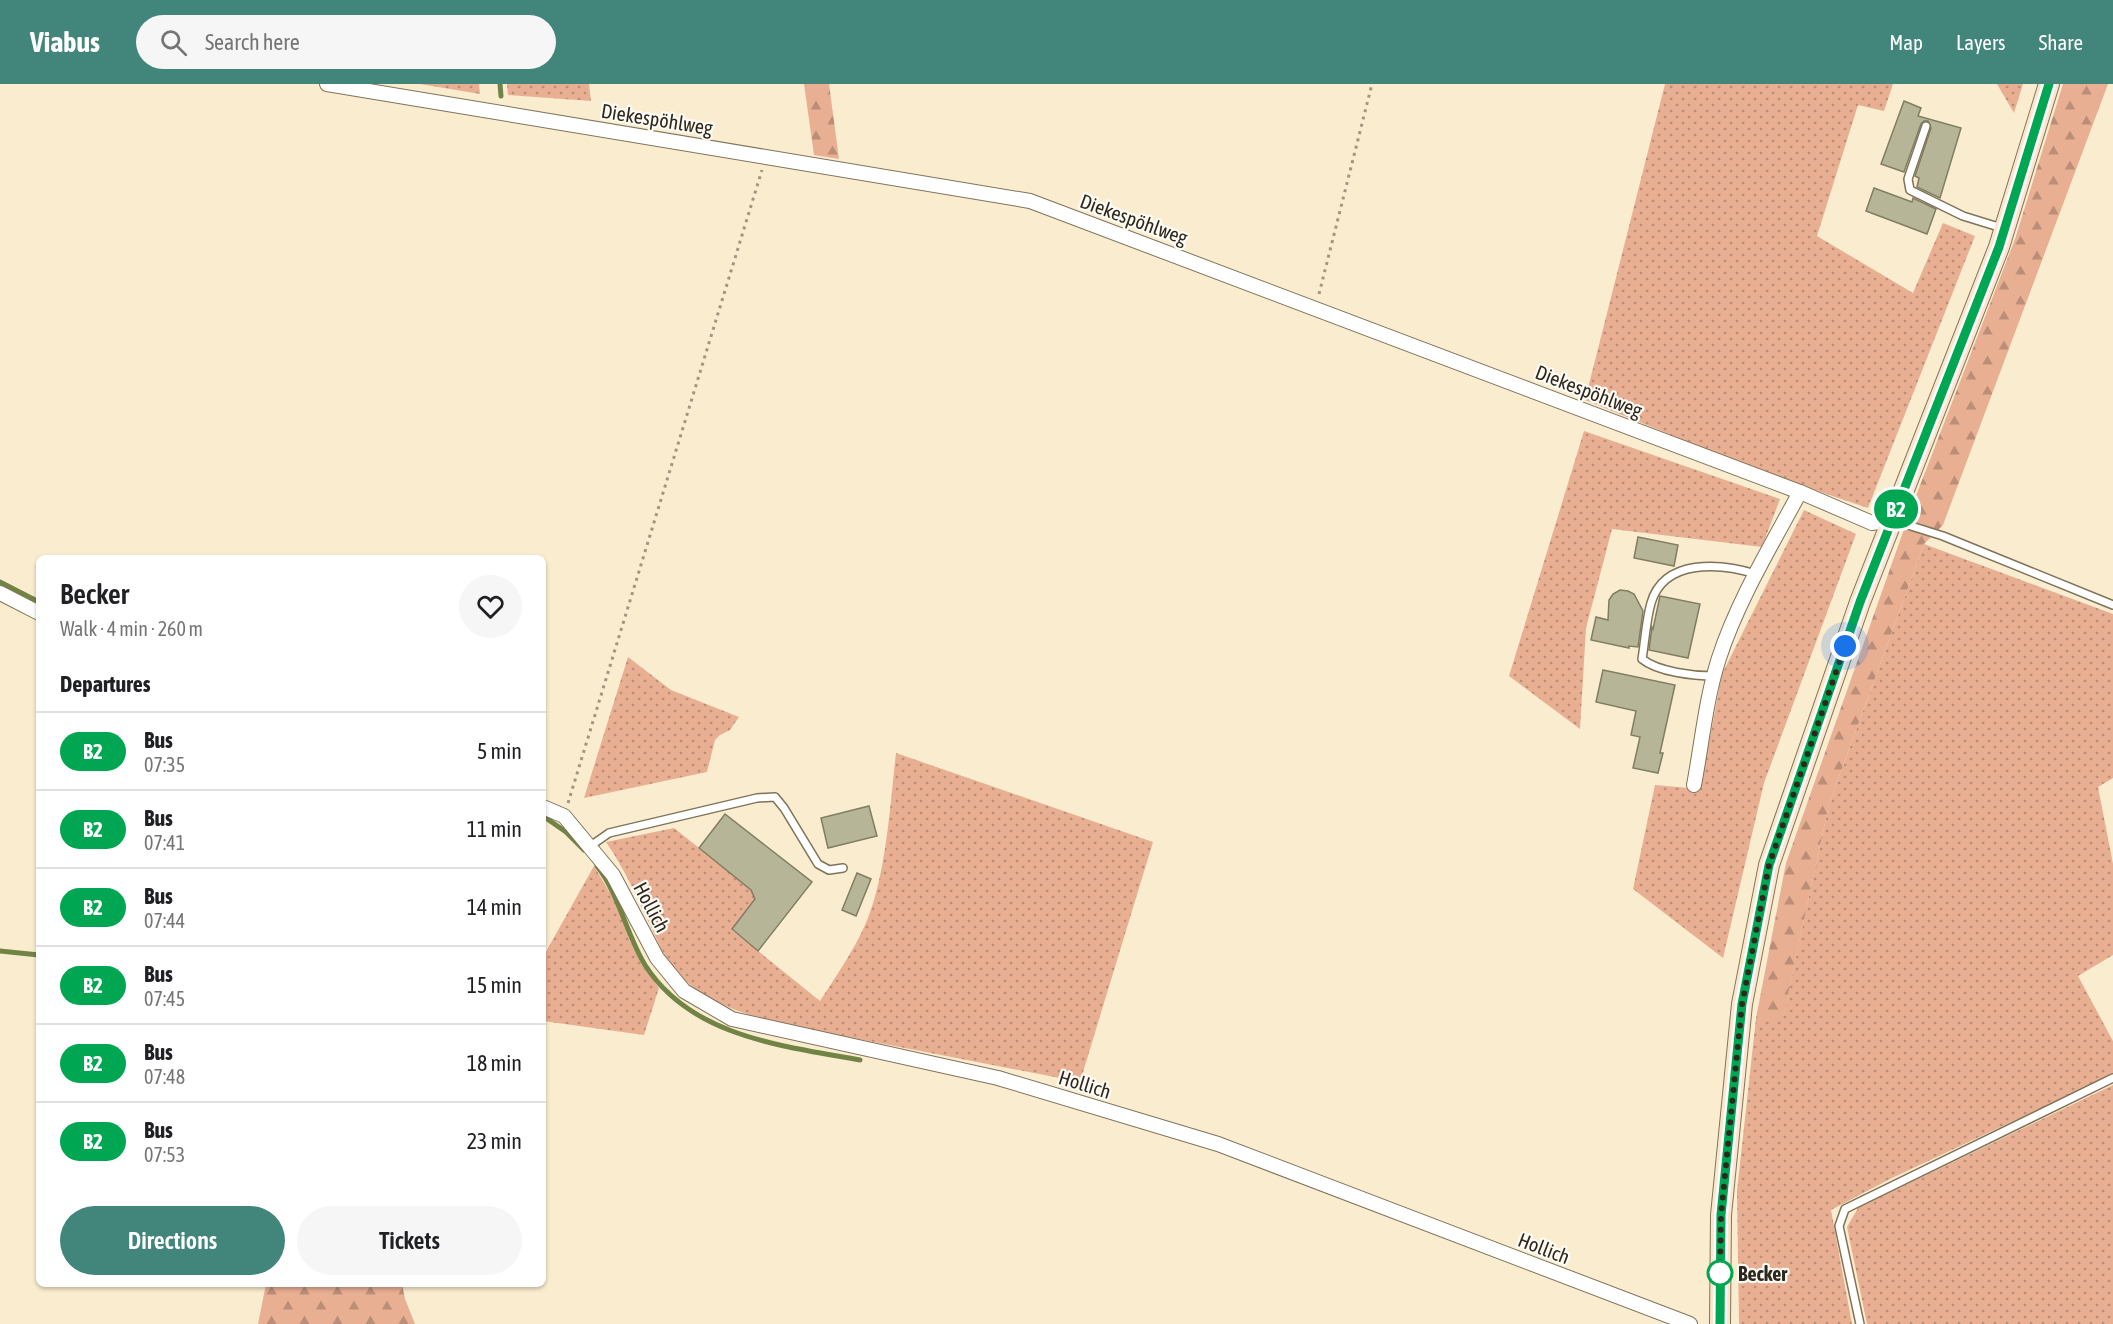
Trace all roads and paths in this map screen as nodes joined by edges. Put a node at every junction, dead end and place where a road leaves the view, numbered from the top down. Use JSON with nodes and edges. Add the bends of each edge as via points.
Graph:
{"nodes":[{"id":1,"x":327,"y":84,"type":"edge"},
{"id":2,"x":1372,"y":84,"type":"edge"},
{"id":3,"x":2049,"y":84,"type":"edge"},
{"id":4,"x":1926,"y":126,"type":"dead end"},
{"id":5,"x":766,"y":156,"type":"junction"},
{"id":6,"x":2004,"y":229,"type":"junction"},
{"id":7,"x":1316,"y":308,"type":"junction"},
{"id":8,"x":1800,"y":492,"type":"junction"},
{"id":9,"x":1891,"y":520,"type":"junction"},
{"id":10,"x":1756,"y":574,"type":"junction"},
{"id":11,"x":0,"y":593,"type":"edge"},
{"id":12,"x":2113,"y":605,"type":"edge"},
{"id":13,"x":36,"y":611,"type":"edge"},
{"id":14,"x":1714,"y":676,"type":"junction"},
{"id":15,"x":1694,"y":785,"type":"dead end"},
{"id":16,"x":546,"y":808,"type":"edge"},
{"id":17,"x":564,"y":816,"type":"junction"},
{"id":18,"x":590,"y":846,"type":"junction"},
{"id":19,"x":843,"y":868,"type":"dead end"},
{"id":20,"x":2113,"y":1078,"type":"edge"},
{"id":21,"x":1690,"y":1324,"type":"edge"},
{"id":22,"x":1720,"y":1324,"type":"edge"},
{"id":23,"x":1860,"y":1324,"type":"edge"}],
"edges":[{"from":1,"to":5,"type":"street","name":"Diekespöhlweg"},
{"from":2,"to":7,"type":"path"},
{"from":3,"to":6,"type":"main road"},
{"from":4,"to":6,"type":"lane","via":[[1908,179],[1910,190],[1963,216]]},
{"from":5,"to":7,"type":"street","name":"Diekespöhlweg","via":[[1030,201]]},
{"from":5,"to":17,"type":"path"},
{"from":6,"to":9,"type":"main road"},
{"from":7,"to":8,"type":"street","name":"Diekespöhlweg"},
{"from":8,"to":9,"type":"street","name":"Diekespöhlweg","via":[[1872,523]]},
{"from":8,"to":10,"type":"street"},
{"from":9,"to":12,"type":"lane","via":[[1943,536]]},
{"from":9,"to":22,"type":"main road","via":[[1769,865],[1742,1004],[1721,1215]]},
{"from":10,"to":14,"type":"street"},
{"from":10,"to":14,"type":"lane","via":[[1736,568],[1701,566],[1673,573],[1651,602],[1642,659],[1696,676]]},
{"from":11,"to":13,"type":"street"},
{"from":14,"to":15,"type":"street"},
{"from":16,"to":17,"type":"street","name":"Hollich"},
{"from":17,"to":18,"type":"street","name":"Hollich"},
{"from":18,"to":19,"type":"lane","via":[[609,833],[775,797],[818,864],[829,870]]},
{"from":18,"to":21,"type":"street","name":"Hollich","via":[[613,875],[657,958],[684,991],[732,1019],[998,1078],[1218,1144]]},
{"from":20,"to":23,"type":"lane","via":[[1845,1209],[1839,1226]]}]}
